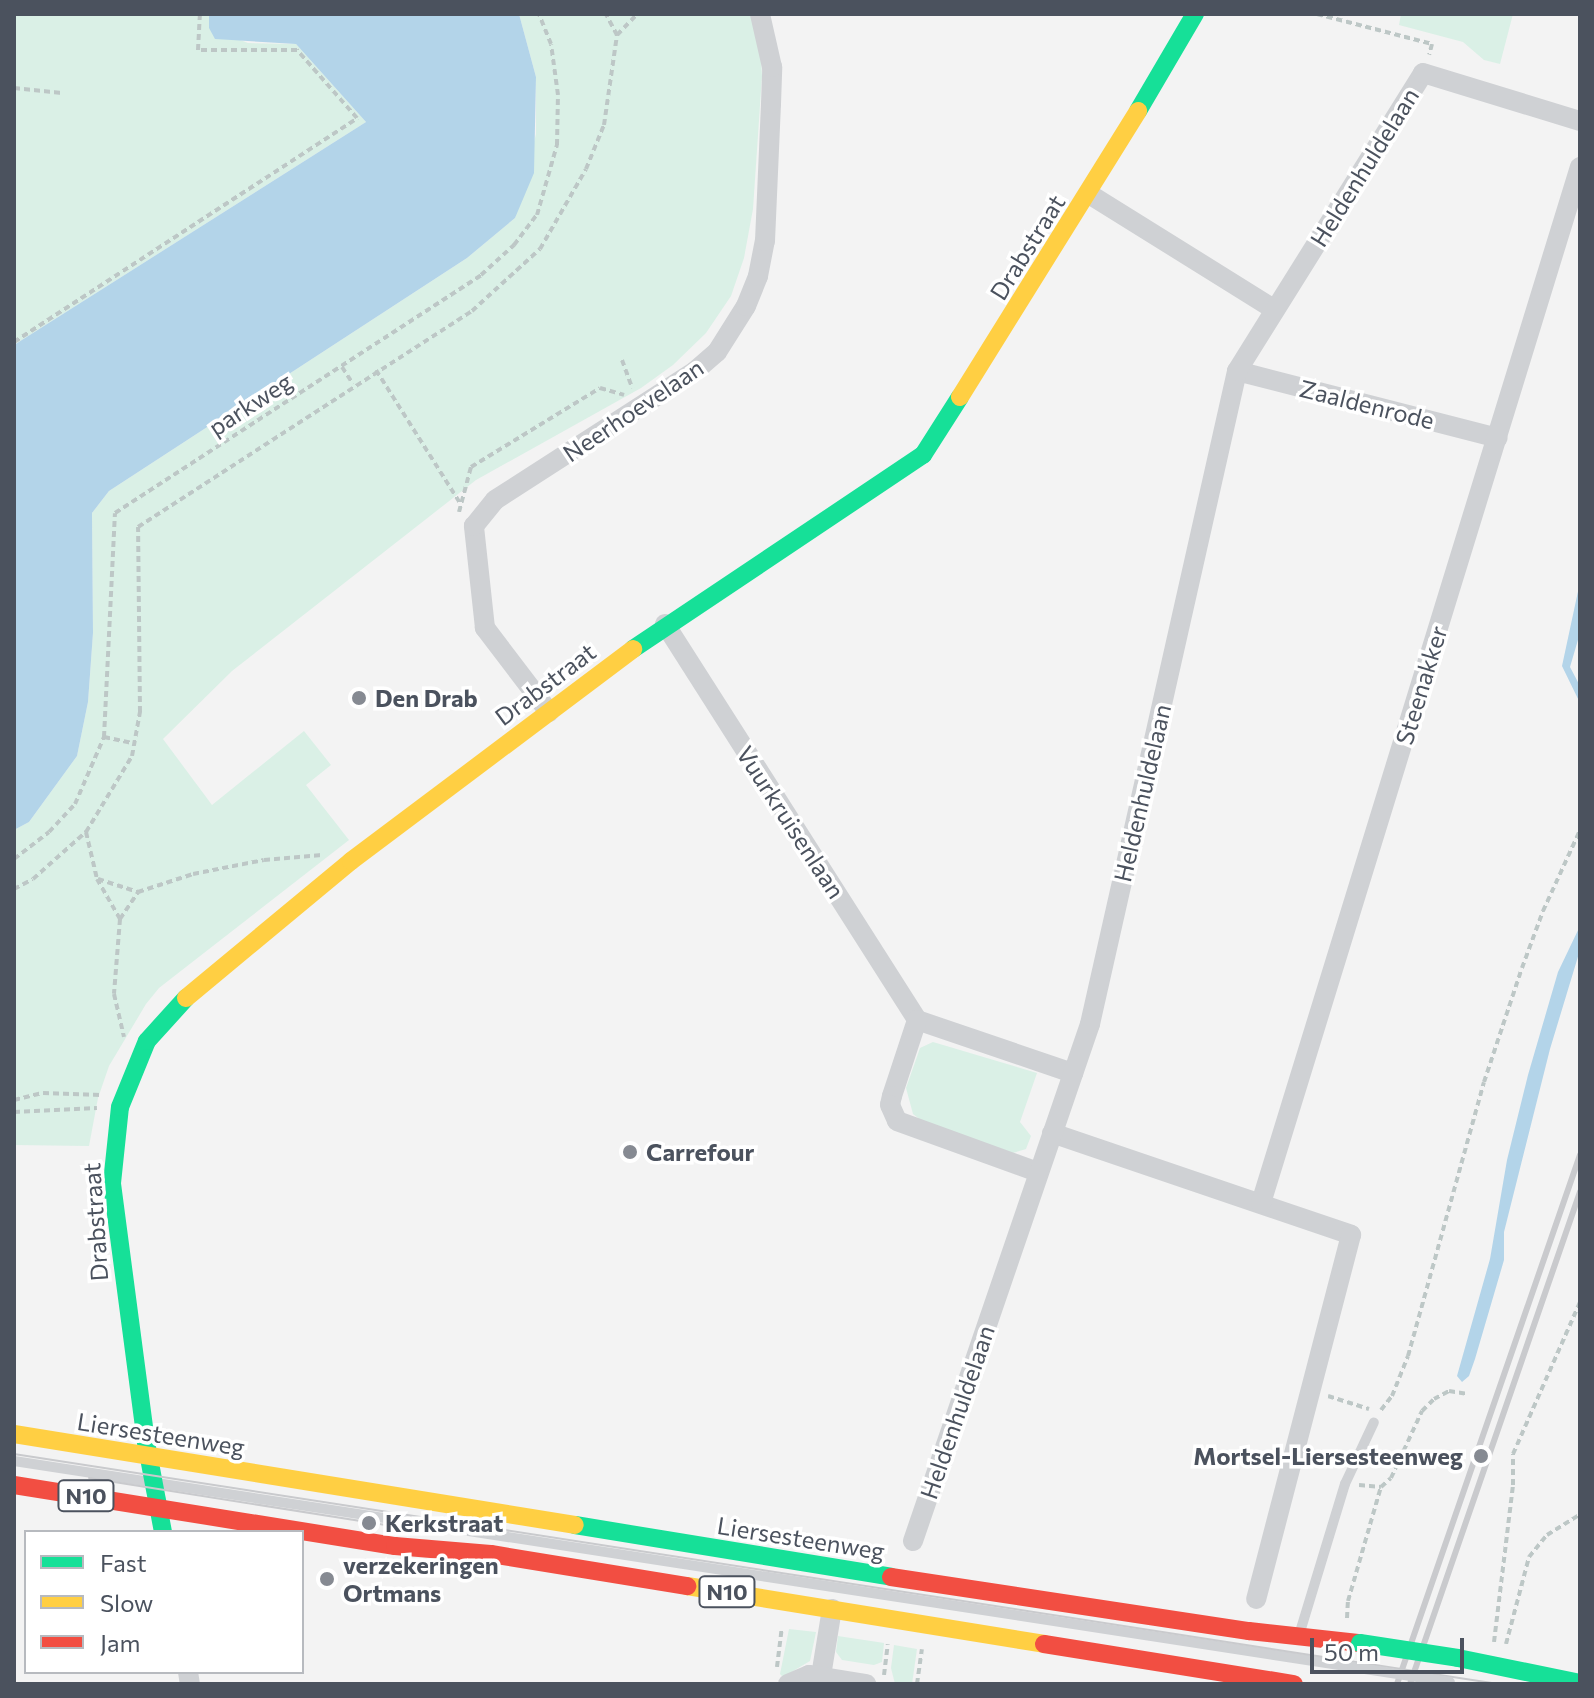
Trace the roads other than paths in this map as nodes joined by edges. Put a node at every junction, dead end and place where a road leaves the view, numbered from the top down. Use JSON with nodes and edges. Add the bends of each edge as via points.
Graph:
{"nodes":[{"id":1,"x":760,"y":14,"type":"edge"},
{"id":2,"x":1195,"y":14,"type":"edge"},
{"id":3,"x":1580,"y":121,"type":"edge"},
{"id":4,"x":1580,"y":167,"type":"edge"},
{"id":5,"x":1089,"y":194,"type":"junction"},
{"id":6,"x":1274,"y":309,"type":"junction"},
{"id":7,"x":1237,"y":371,"type":"junction"},
{"id":8,"x":1498,"y":438,"type":"junction"},
{"id":9,"x":665,"y":624,"type":"junction"},
{"id":10,"x":549,"y":712,"type":"junction"},
{"id":11,"x":917,"y":1020,"type":"junction"},
{"id":12,"x":1073,"y":1073,"type":"junction"},
{"id":13,"x":1052,"y":1133,"type":"junction"},
{"id":14,"x":1038,"y":1172,"type":"junction"},
{"id":15,"x":1261,"y":1203,"type":"junction"},
{"id":16,"x":1374,"y":1422,"type":"dead end"},
{"id":17,"x":14,"y":1434,"type":"edge"},
{"id":18,"x":149,"y":1456,"type":"junction"},
{"id":19,"x":14,"y":1461,"type":"edge"},
{"id":20,"x":153,"y":1481,"type":"junction"},
{"id":21,"x":14,"y":1485,"type":"edge"},
{"id":22,"x":158,"y":1507,"type":"junction"},
{"id":23,"x":163,"y":1530,"type":"edge"},
{"id":24,"x":298,"y":1530,"type":"edge"},
{"id":25,"x":304,"y":1531,"type":"edge"},
{"id":26,"x":913,"y":1541,"type":"dead end"},
{"id":27,"x":1256,"y":1599,"type":"dead end"},
{"id":28,"x":832,"y":1609,"type":"junction"},
{"id":29,"x":1298,"y":1637,"type":"junction"},
{"id":30,"x":821,"y":1676,"type":"junction"},
{"id":31,"x":782,"y":1677,"type":"edge"},
{"id":32,"x":1455,"y":1683,"type":"edge"},
{"id":33,"x":1580,"y":1683,"type":"edge"},
{"id":34,"x":866,"y":1684,"type":"edge"},
{"id":35,"x":1294,"y":1684,"type":"edge"}],
"edges":[{"from":1,"to":10,"type":"street","name":"Neerhoevelaan","via":[[772,67],[765,241],[746,306],[717,352],[695,371],[495,500],[474,526],[485,628]]},
{"from":2,"to":5,"type":"main road","name":"Drabstraat"},
{"from":3,"to":6,"type":"street","name":"Heldenhuldelaan","via":[[1423,73]]},
{"from":4,"to":8,"type":"street","name":"Steenakker"},
{"from":5,"to":6,"type":"street"},
{"from":5,"to":9,"type":"main road","name":"Drabstraat","via":[[923,455]]},
{"from":6,"to":7,"type":"street","name":"Heldenhuldelaan"},
{"from":7,"to":8,"type":"street","name":"Zaaldenrode"},
{"from":7,"to":12,"type":"street","name":"Heldenhuldelaan","via":[[1090,1024]]},
{"from":8,"to":15,"type":"street","name":"Steenakker"},
{"from":9,"to":10,"type":"main road","name":"Drabstraat"},
{"from":9,"to":11,"type":"street","name":"Vuurkruisenlaan"},
{"from":10,"to":18,"type":"main road","name":"Drabstraat","via":[[351,861],[176,1006],[147,1041],[126,1088],[115,1133],[113,1207]]},
{"from":11,"to":12,"type":"street"},
{"from":11,"to":14,"type":"street","via":[[892,1096],[897,1121]]},
{"from":12,"to":13,"type":"street","name":"Heldenhuldelaan"},
{"from":13,"to":14,"type":"street","name":"Heldenhuldelaan"},
{"from":13,"to":15,"type":"street"},
{"from":14,"to":26,"type":"street","name":"Heldenhuldelaan"},
{"from":15,"to":27,"type":"street","via":[[1351,1235]]},
{"from":16,"to":29,"type":"lane","via":[[1345,1484]]},
{"from":17,"to":18,"type":"main road","name":"Liersesteenweg","number":"N10"},
{"from":18,"to":20,"type":"main road"},
{"from":18,"to":29,"type":"main road","name":"Liersesteenweg","number":"N10"},
{"from":19,"to":20,"type":"lane"},
{"from":20,"to":22,"type":"main road"},
{"from":20,"to":32,"type":"lane","bridge":true},
{"from":21,"to":22,"type":"main road","number":"N10"},
{"from":22,"to":23,"type":"main road"},
{"from":22,"to":24,"type":"main road","number":"N10"},
{"from":25,"to":28,"type":"main road","number":"N10","via":[[503,1556]]},
{"from":28,"to":30,"type":"street"},
{"from":28,"to":35,"type":"main road","number":"N10"},
{"from":29,"to":33,"type":"main road","name":"Liersesteenweg","number":"N10","bridge":true,"via":[[1458,1658]]},
{"from":30,"to":31,"type":"street"},
{"from":30,"to":34,"type":"street"}]}
